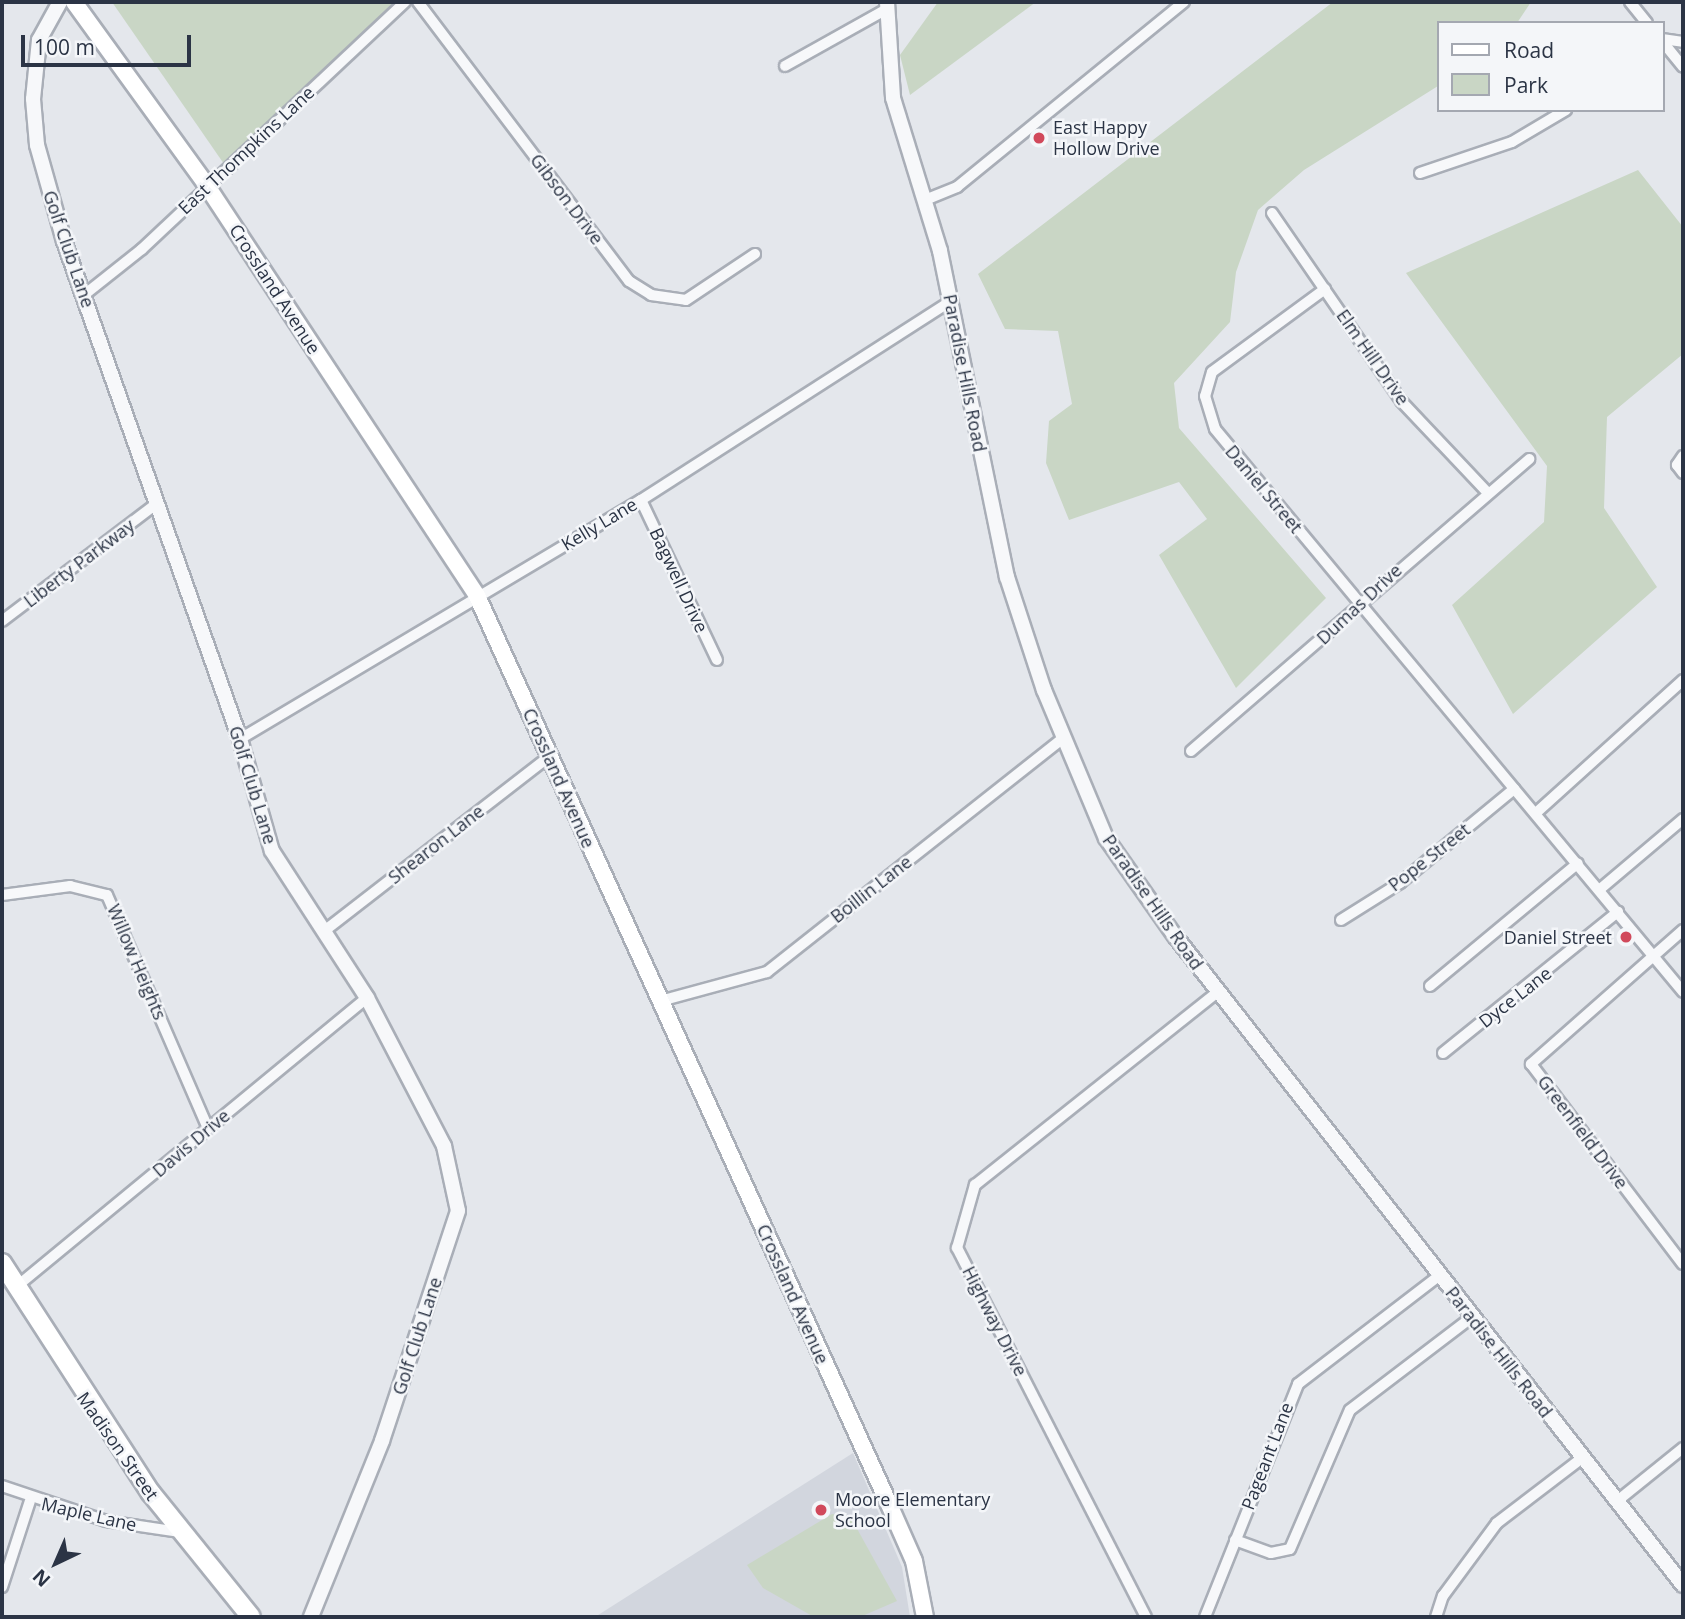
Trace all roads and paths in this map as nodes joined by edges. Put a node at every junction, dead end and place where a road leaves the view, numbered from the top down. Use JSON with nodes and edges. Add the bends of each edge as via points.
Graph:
{"nodes":[{"id":1,"x":60,"y":2,"type":"edge"},
{"id":2,"x":74,"y":2,"type":"edge"},
{"id":3,"x":405,"y":2,"type":"edge"},
{"id":4,"x":418,"y":2,"type":"edge"},
{"id":5,"x":1184,"y":2,"type":"edge"},
{"id":6,"x":1630,"y":2,"type":"edge"},
{"id":7,"x":887,"y":5,"type":"edge"},
{"id":8,"x":1645,"y":21,"type":"edge"},
{"id":9,"x":1664,"y":40,"type":"edge"},
{"id":10,"x":1664,"y":42,"type":"edge"},
{"id":11,"x":1683,"y":42,"type":"edge"},
{"id":12,"x":785,"y":66,"type":"dead end"},
{"id":13,"x":1683,"y":66,"type":"edge"},
{"id":14,"x":1563,"y":112,"type":"edge"},
{"id":15,"x":1420,"y":173,"type":"dead end"},
{"id":16,"x":207,"y":186,"type":"junction"},
{"id":17,"x":925,"y":200,"type":"junction"},
{"id":18,"x":1272,"y":213,"type":"dead end"},
{"id":19,"x":755,"y":254,"type":"dead end"},
{"id":20,"x":1325,"y":289,"type":"junction"},
{"id":21,"x":84,"y":295,"type":"junction"},
{"id":22,"x":951,"y":300,"type":"junction"},
{"id":23,"x":1683,"y":456,"type":"edge"},
{"id":24,"x":1529,"y":458,"type":"dead end"},
{"id":25,"x":1683,"y":473,"type":"edge"},
{"id":26,"x":1486,"y":491,"type":"junction"},
{"id":27,"x":641,"y":500,"type":"junction"},
{"id":28,"x":156,"y":504,"type":"junction"},
{"id":29,"x":477,"y":596,"type":"junction"},
{"id":30,"x":1358,"y":601,"type":"junction"},
{"id":31,"x":2,"y":621,"type":"edge"},
{"id":32,"x":717,"y":660,"type":"dead end"},
{"id":33,"x":1683,"y":680,"type":"edge"},
{"id":34,"x":1063,"y":738,"type":"junction"},
{"id":35,"x":240,"y":739,"type":"junction"},
{"id":36,"x":1191,"y":751,"type":"dead end"},
{"id":37,"x":549,"y":757,"type":"junction"},
{"id":38,"x":1514,"y":789,"type":"junction"},
{"id":39,"x":1537,"y":812,"type":"junction"},
{"id":40,"x":1683,"y":819,"type":"edge"},
{"id":41,"x":1578,"y":863,"type":"junction"},
{"id":42,"x":1600,"y":890,"type":"junction"},
{"id":43,"x":2,"y":895,"type":"edge"},
{"id":44,"x":1618,"y":912,"type":"junction"},
{"id":45,"x":1341,"y":920,"type":"dead end"},
{"id":46,"x":1683,"y":930,"type":"edge"},
{"id":47,"x":323,"y":932,"type":"junction"},
{"id":48,"x":1653,"y":955,"type":"junction"},
{"id":49,"x":1430,"y":986,"type":"dead end"},
{"id":50,"x":1219,"y":992,"type":"junction"},
{"id":51,"x":1683,"y":992,"type":"edge"},
{"id":52,"x":367,"y":998,"type":"junction"},
{"id":53,"x":660,"y":1001,"type":"junction"},
{"id":54,"x":1443,"y":1053,"type":"dead end"},
{"id":55,"x":208,"y":1128,"type":"junction"},
{"id":56,"x":2,"y":1263,"type":"edge"},
{"id":57,"x":1683,"y":1264,"type":"edge"},
{"id":58,"x":1439,"y":1276,"type":"junction"},
{"id":59,"x":16,"y":1287,"type":"junction"},
{"id":60,"x":1472,"y":1318,"type":"junction"},
{"id":61,"x":1683,"y":1448,"type":"edge"},
{"id":62,"x":1582,"y":1458,"type":"junction"},
{"id":63,"x":2,"y":1486,"type":"edge"},
{"id":64,"x":30,"y":1501,"type":"junction"},
{"id":65,"x":1616,"y":1502,"type":"junction"},
{"id":66,"x":180,"y":1532,"type":"junction"},
{"id":67,"x":1235,"y":1541,"type":"junction"},
{"id":68,"x":1683,"y":1585,"type":"edge"},
{"id":69,"x":2,"y":1587,"type":"edge"},
{"id":70,"x":251,"y":1617,"type":"edge"},
{"id":71,"x":311,"y":1617,"type":"edge"},
{"id":72,"x":925,"y":1617,"type":"edge"},
{"id":73,"x":1146,"y":1617,"type":"edge"},
{"id":74,"x":1205,"y":1617,"type":"edge"},
{"id":75,"x":1436,"y":1617,"type":"edge"}],
"edges":[{"from":1,"to":21,"type":"street","name":"Golf Club Lane","via":[[36,53],[34,123]]},
{"from":2,"to":16,"type":"main road","name":"Crossland Avenue"},
{"from":3,"to":16,"type":"street","name":"East Thompkins Lane"},
{"from":4,"to":19,"type":"street","name":"Gibson Drive","via":[[629,281],[651,295],[687,300]]},
{"from":5,"to":17,"type":"street","via":[[967,179]]},
{"from":6,"to":8,"type":"street"},
{"from":7,"to":12,"type":"street"},
{"from":7,"to":17,"type":"street","name":"Paradise Hills Road","via":[[893,98]]},
{"from":9,"to":11,"type":"street"},
{"from":10,"to":13,"type":"street"},
{"from":14,"to":15,"type":"street","via":[[1512,142]]},
{"from":16,"to":21,"type":"street","name":"East Thompkins Lane"},
{"from":16,"to":29,"type":"main road","name":"Crossland Avenue"},
{"from":17,"to":22,"type":"street","name":"Paradise Hills Road"},
{"from":18,"to":20,"type":"street","name":"Elm Hill Drive"},
{"from":20,"to":26,"type":"street","name":"Elm Hill Drive","via":[[1401,401]]},
{"from":20,"to":30,"type":"street","name":"Daniel Street","via":[[1212,372],[1205,396],[1215,429]]},
{"from":21,"to":28,"type":"street","name":"Golf Club Lane"},
{"from":22,"to":27,"type":"street","name":"Kelly Lane"},
{"from":22,"to":34,"type":"street","name":"Paradise Hills Road","via":[[1007,577]]},
{"from":23,"to":25,"type":"street","via":[[1677,465]]},
{"from":24,"to":26,"type":"street","name":"Dumas Drive"},
{"from":26,"to":30,"type":"street","name":"Dumas Drive"},
{"from":27,"to":29,"type":"street","name":"Kelly Lane"},
{"from":27,"to":32,"type":"street","name":"Bagwell Drive"},
{"from":28,"to":31,"type":"street","name":"Liberty Parkway"},
{"from":28,"to":35,"type":"street","name":"Golf Club Lane"},
{"from":29,"to":35,"type":"street","name":"Kelly Lane"},
{"from":29,"to":37,"type":"main road","name":"Crossland Avenue"},
{"from":30,"to":36,"type":"street","name":"Dumas Drive"},
{"from":30,"to":38,"type":"street","name":"Daniel Street"},
{"from":33,"to":39,"type":"street"},
{"from":34,"to":50,"type":"street","name":"Paradise Hills Road","via":[[1106,838]]},
{"from":34,"to":53,"type":"street","name":"Boillin Lane","via":[[766,972]]},
{"from":35,"to":47,"type":"street","name":"Golf Club Lane","via":[[272,852]]},
{"from":37,"to":47,"type":"street","name":"Shearon Lane"},
{"from":37,"to":53,"type":"main road","name":"Crossland Avenue"},
{"from":38,"to":39,"type":"street","name":"Daniel Street"},
{"from":38,"to":45,"type":"street","name":"Pope Street","via":[[1400,883]]},
{"from":39,"to":41,"type":"street","name":"Daniel Street"},
{"from":40,"to":42,"type":"street"},
{"from":41,"to":42,"type":"street","name":"Daniel Street"},
{"from":41,"to":49,"type":"street"},
{"from":42,"to":44,"type":"street","name":"Daniel Street"},
{"from":43,"to":55,"type":"street","name":"Willow Heights","via":[[70,886],[107,895]]},
{"from":44,"to":48,"type":"street","name":"Daniel Street"},
{"from":44,"to":54,"type":"street","name":"Dyce Lane"},
{"from":46,"to":48,"type":"street"},
{"from":47,"to":52,"type":"street","name":"Golf Club Lane"},
{"from":48,"to":51,"type":"street","name":"Daniel Street"},
{"from":48,"to":57,"type":"street","name":"Greenfield Drive","via":[[1531,1064]]},
{"from":50,"to":58,"type":"street","name":"Paradise Hills Road"},
{"from":50,"to":73,"type":"street","name":"Highway Drive","via":[[975,1185],[957,1248]]},
{"from":52,"to":55,"type":"street","name":"Davis Drive"},
{"from":52,"to":71,"type":"street","name":"Golf Club Lane","via":[[444,1146],[458,1211],[382,1441]]},
{"from":53,"to":72,"type":"main road","name":"Crossland Avenue","via":[[904,1538]]},
{"from":55,"to":59,"type":"street","name":"Davis Drive"},
{"from":56,"to":59,"type":"main road","name":"Madison Street"},
{"from":58,"to":60,"type":"street","name":"Paradise Hills Road"},
{"from":58,"to":67,"type":"street","name":"Pageant Lane","via":[[1325,1358],[1298,1384]]},
{"from":59,"to":66,"type":"main road","name":"Madison Street","via":[[79,1392]]},
{"from":60,"to":62,"type":"street","name":"Paradise Hills Road"},
{"from":60,"to":67,"type":"street","via":[[1350,1410],[1290,1549],[1271,1553]]},
{"from":61,"to":65,"type":"street"},
{"from":62,"to":65,"type":"street","name":"Paradise Hills Road"},
{"from":62,"to":75,"type":"street","via":[[1497,1523],[1443,1596]]},
{"from":63,"to":64,"type":"street","name":"Maple Lane"},
{"from":64,"to":66,"type":"street","name":"Maple Lane"},
{"from":64,"to":69,"type":"street"},
{"from":65,"to":68,"type":"street","name":"Paradise Hills Road"},
{"from":66,"to":70,"type":"main road","name":"Madison Street"},
{"from":67,"to":74,"type":"street","name":"Pageant Lane"}]}
